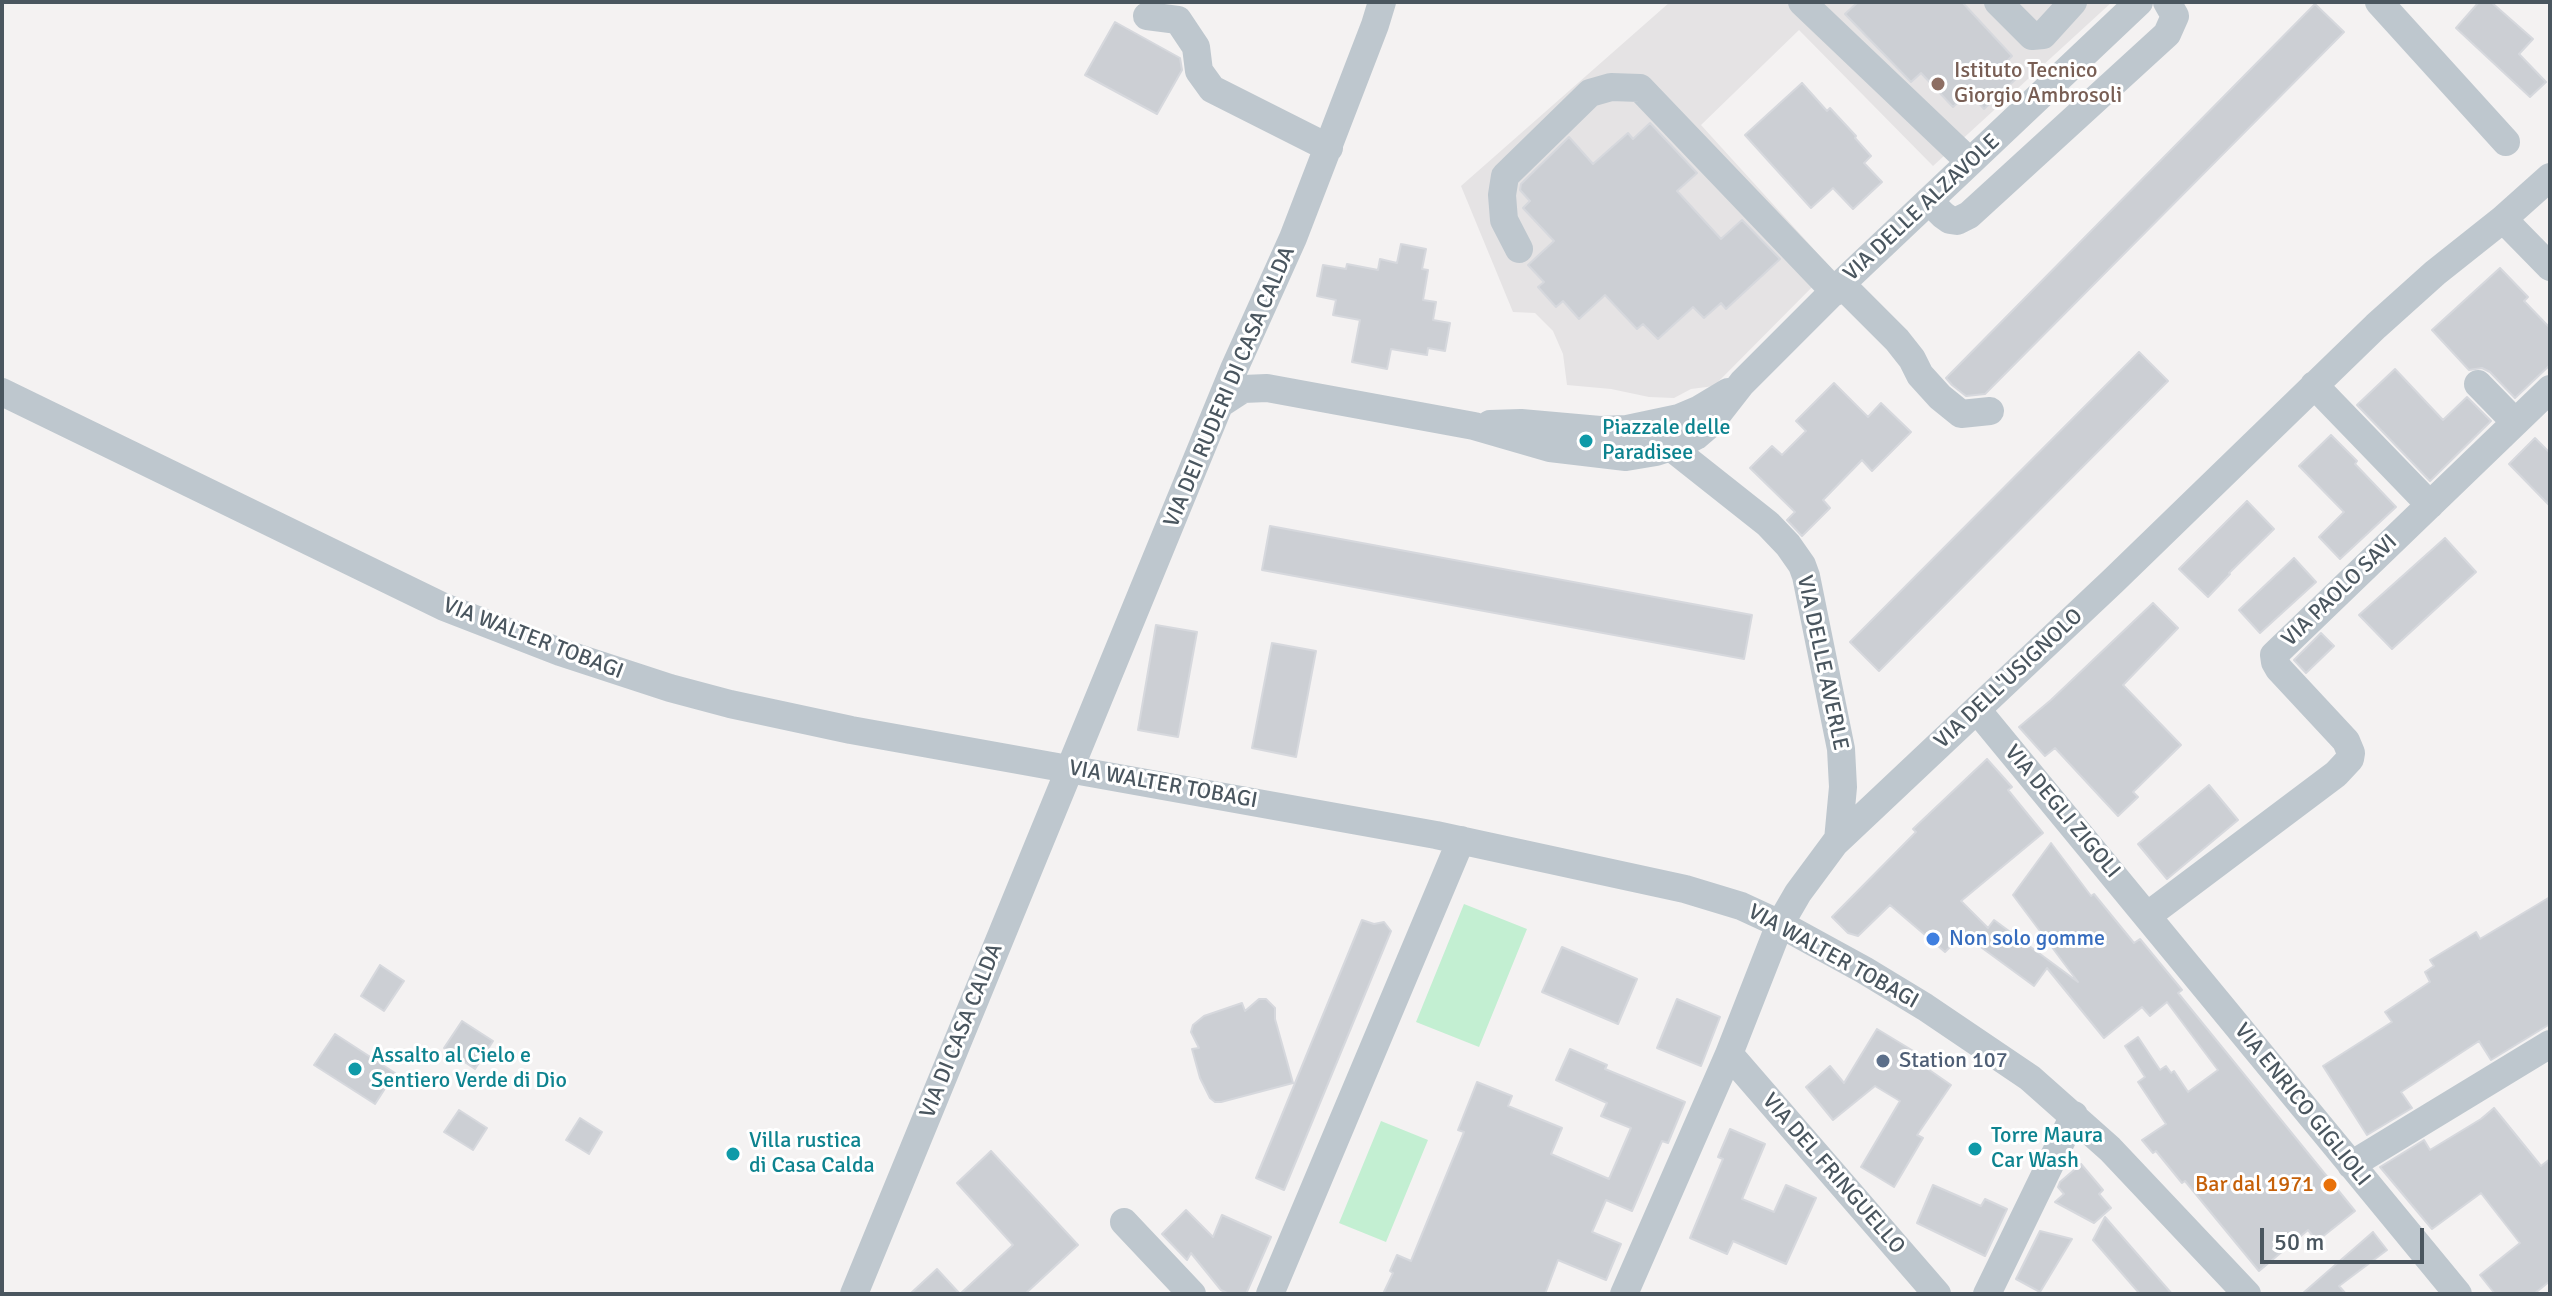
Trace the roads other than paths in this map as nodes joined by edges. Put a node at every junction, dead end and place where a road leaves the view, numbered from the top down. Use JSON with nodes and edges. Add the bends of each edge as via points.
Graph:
{"nodes":[{"id":1,"x":1382,"y":2,"type":"edge"},
{"id":2,"x":1802,"y":2,"type":"edge"},
{"id":3,"x":1998,"y":2,"type":"edge"},
{"id":4,"x":2073,"y":2,"type":"edge"},
{"id":5,"x":2139,"y":2,"type":"edge"},
{"id":6,"x":2167,"y":2,"type":"edge"},
{"id":7,"x":2379,"y":2,"type":"edge"},
{"id":8,"x":1147,"y":16,"type":"dead end"},
{"id":9,"x":2506,"y":142,"type":"dead end"},
{"id":10,"x":1329,"y":148,"type":"junction"},
{"id":11,"x":1970,"y":162,"type":"junction"},
{"id":12,"x":2550,"y":177,"type":"edge"},
{"id":13,"x":1929,"y":201,"type":"junction"},
{"id":14,"x":2503,"y":219,"type":"junction"},
{"id":15,"x":1519,"y":249,"type":"dead end"},
{"id":16,"x":2550,"y":267,"type":"edge"},
{"id":17,"x":1838,"y":288,"type":"junction"},
{"id":18,"x":1742,"y":383,"type":"junction"},
{"id":19,"x":2478,"y":384,"type":"dead end"},
{"id":20,"x":2314,"y":385,"type":"junction"},
{"id":21,"x":2550,"y":389,"type":"edge"},
{"id":22,"x":2,"y":392,"type":"edge"},
{"id":23,"x":1220,"y":404,"type":"junction"},
{"id":24,"x":1990,"y":411,"type":"dead end"},
{"id":25,"x":2515,"y":422,"type":"junction"},
{"id":26,"x":1653,"y":425,"type":"junction"},
{"id":27,"x":1474,"y":426,"type":"junction"},
{"id":28,"x":1672,"y":448,"type":"junction"},
{"id":29,"x":2430,"y":505,"type":"junction"},
{"id":30,"x":1977,"y":710,"type":"junction"},
{"id":31,"x":1071,"y":769,"type":"junction"},
{"id":32,"x":1461,"y":840,"type":"junction"},
{"id":33,"x":1838,"y":840,"type":"junction"},
{"id":34,"x":2147,"y":916,"type":"junction"},
{"id":35,"x":1780,"y":924,"type":"junction"},
{"id":36,"x":2550,"y":1044,"type":"edge"},
{"id":37,"x":1729,"y":1054,"type":"junction"},
{"id":38,"x":2074,"y":1115,"type":"junction"},
{"id":39,"x":2351,"y":1165,"type":"junction"},
{"id":40,"x":1124,"y":1222,"type":"dead end"},
{"id":41,"x":854,"y":1294,"type":"edge"},
{"id":42,"x":1192,"y":1294,"type":"edge"},
{"id":43,"x":1270,"y":1294,"type":"edge"},
{"id":44,"x":1624,"y":1294,"type":"edge"},
{"id":45,"x":1937,"y":1294,"type":"edge"},
{"id":46,"x":1987,"y":1294,"type":"edge"},
{"id":47,"x":2247,"y":1294,"type":"edge"},
{"id":48,"x":2458,"y":1294,"type":"edge"}],
"edges":[{"from":1,"to":10,"type":"street","name":"VIA DEI RUDERI DI CASA CALDA"},
{"from":2,"to":11,"type":"street"},
{"from":3,"to":4,"type":"street","via":[[2032,36],[2043,35]]},
{"from":5,"to":11,"type":"street","name":"VIA DELLE ALZAVOLE"},
{"from":6,"to":13,"type":"street","via":[[2175,16],[2162,39],[1969,215],[1950,220]]},
{"from":7,"to":9,"type":"street"},
{"from":8,"to":10,"type":"street","via":[[1178,20],[1196,47],[1199,71],[1212,89]]},
{"from":10,"to":23,"type":"street","name":"VIA DEI RUDERI DI CASA CALDA"},
{"from":11,"to":13,"type":"street","name":"VIA DELLE ALZAVOLE"},
{"from":12,"to":14,"type":"street","name":"VIA DELL'USIGNOLO"},
{"from":13,"to":17,"type":"street","name":"VIA DELLE ALZAVOLE"},
{"from":14,"to":16,"type":"street"},
{"from":14,"to":20,"type":"street","name":"VIA DELL'USIGNOLO","via":[[2428,279]]},
{"from":15,"to":17,"type":"street","via":[[1504,220],[1505,176],[1590,93],[1640,88]]},
{"from":17,"to":18,"type":"street","name":"VIA DELLE ALZAVOLE"},
{"from":17,"to":24,"type":"street","via":[[1897,340],[1920,375],[1961,414]]},
{"from":18,"to":26,"type":"street","via":[[1698,410]]},
{"from":18,"to":28,"type":"street","via":[[1710,424]]},
{"from":19,"to":25,"type":"street"},
{"from":20,"to":29,"type":"street"},
{"from":20,"to":30,"type":"street","name":"VIA DELL'USIGNOLO"},
{"from":21,"to":25,"type":"street","name":"VIA PAOLO SAVI"},
{"from":22,"to":31,"type":"street","name":"VIA WALTER TOBAGI","via":[[399,586],[587,662],[773,714]]},
{"from":23,"to":27,"type":"street","via":[[1237,391],[1261,387]]},
{"from":23,"to":31,"type":"street","name":"VIA DEI RUDERI DI CASA CALDA"},
{"from":25,"to":29,"type":"street","name":"VIA PAOLO SAVI"},
{"from":26,"to":27,"type":"street","via":[[1615,430],[1521,423]]},
{"from":26,"to":28,"type":"street","name":"VIA DELLE AVERLE"},
{"from":27,"to":28,"type":"street","via":[[1536,445],[1620,456]]},
{"from":28,"to":33,"type":"street","name":"VIA DELLE AVERLE","via":[[1768,524],[1802,565],[1841,749]]},
{"from":29,"to":34,"type":"street","name":"VIA PAOLO SAVI","via":[[2274,655],[2279,669],[2346,741],[2350,759]]},
{"from":30,"to":33,"type":"street","name":"VIA DELL'USIGNOLO"},
{"from":30,"to":34,"type":"street","name":"VIA DEGLI ZIGOLI"},
{"from":31,"to":32,"type":"street","name":"VIA WALTER TOBAGI"},
{"from":31,"to":41,"type":"street","name":"VIA DI CASA CALDA"},
{"from":32,"to":35,"type":"street","name":"VIA WALTER TOBAGI","via":[[1685,889]]},
{"from":32,"to":43,"type":"street"},
{"from":33,"to":35,"type":"street","name":"VIA DELL'USIGNOLO"},
{"from":34,"to":39,"type":"street","name":"VIA ENRICO GIGLIOLI"},
{"from":35,"to":37,"type":"street","name":"VIA DELL'USIGNOLO"},
{"from":35,"to":38,"type":"street","name":"VIA WALTER TOBAGI","via":[[1925,1007],[2030,1078]]},
{"from":36,"to":39,"type":"street"},
{"from":37,"to":44,"type":"street","name":"VIA DELL'USIGNOLO"},
{"from":37,"to":45,"type":"street","name":"VIA DEL FRINGUELLO"},
{"from":38,"to":46,"type":"street"},
{"from":38,"to":47,"type":"street","name":"VIA WALTER TOBAGI"},
{"from":39,"to":48,"type":"street","name":"VIA ENRICO GIGLIOLI"},
{"from":40,"to":42,"type":"street"}]}
